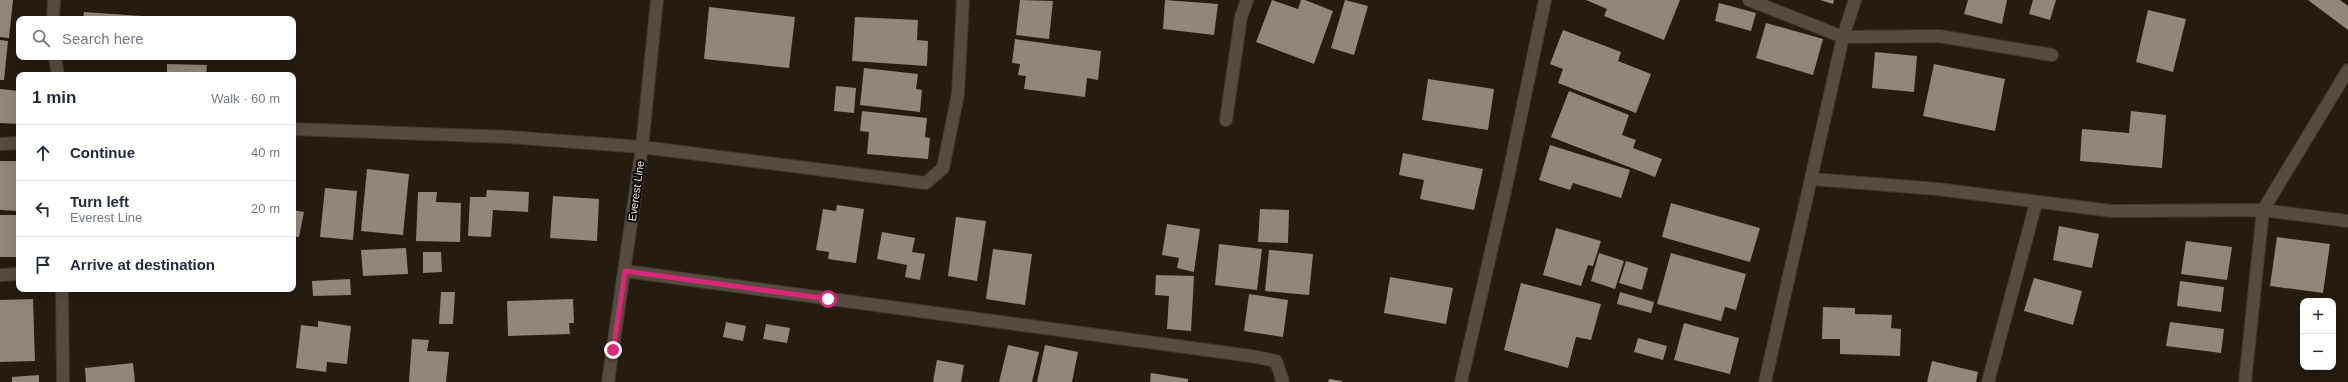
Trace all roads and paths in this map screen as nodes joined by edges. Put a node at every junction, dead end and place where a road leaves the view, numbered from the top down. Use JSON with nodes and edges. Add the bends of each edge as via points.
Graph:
{"nodes":[{"id":1,"x":54,"y":0,"type":"edge"},
{"id":2,"x":657,"y":0,"type":"edge"},
{"id":3,"x":963,"y":0,"type":"edge"},
{"id":4,"x":1246,"y":0,"type":"edge"},
{"id":5,"x":1545,"y":0,"type":"edge"},
{"id":6,"x":1749,"y":0,"type":"edge"},
{"id":7,"x":1855,"y":0,"type":"edge"},
{"id":8,"x":53,"y":16,"type":"edge"},
{"id":9,"x":1843,"y":37,"type":"junction"},
{"id":10,"x":2052,"y":55,"type":"dead end"},
{"id":11,"x":56,"y":60,"type":"edge"},
{"id":12,"x":2348,"y":70,"type":"edge"},
{"id":13,"x":58,"y":72,"type":"edge"},
{"id":14,"x":1226,"y":120,"type":"dead end"},
{"id":15,"x":296,"y":130,"type":"edge"},
{"id":16,"x":16,"y":143,"type":"edge"},
{"id":17,"x":0,"y":144,"type":"edge"},
{"id":18,"x":642,"y":147,"type":"junction"},
{"id":19,"x":1812,"y":179,"type":"junction"},
{"id":20,"x":2036,"y":203,"type":"junction"},
{"id":21,"x":2262,"y":210,"type":"junction"},
{"id":22,"x":2348,"y":221,"type":"edge"},
{"id":23,"x":625,"y":271,"type":"junction"},
{"id":24,"x":16,"y":274,"type":"edge"},
{"id":25,"x":0,"y":275,"type":"edge"},
{"id":26,"x":62,"y":292,"type":"edge"},
{"id":27,"x":63,"y":382,"type":"edge"},
{"id":28,"x":608,"y":382,"type":"edge"},
{"id":29,"x":1283,"y":382,"type":"edge"},
{"id":30,"x":1461,"y":382,"type":"edge"},
{"id":31,"x":1765,"y":382,"type":"edge"},
{"id":32,"x":1988,"y":382,"type":"edge"},
{"id":33,"x":2245,"y":382,"type":"edge"}],
"edges":[{"from":1,"to":8,"type":"street"},
{"from":2,"to":18,"type":"street","name":"Everest Line"},
{"from":3,"to":18,"type":"street","via":[[958,94],[943,168],[926,183]]},
{"from":4,"to":14,"type":"street","via":[[1241,17]]},
{"from":5,"to":30,"type":"street"},
{"from":6,"to":9,"type":"street"},
{"from":7,"to":9,"type":"street"},
{"from":9,"to":10,"type":"street","via":[[1939,36]]},
{"from":9,"to":19,"type":"street"},
{"from":11,"to":13,"type":"street"},
{"from":12,"to":21,"type":"street"},
{"from":15,"to":18,"type":"street","via":[[509,137]]},
{"from":16,"to":17,"type":"street"},
{"from":18,"to":23,"type":"street","name":"Everest Line"},
{"from":19,"to":20,"type":"street","via":[[1937,189]]},
{"from":19,"to":31,"type":"street"},
{"from":20,"to":21,"type":"street","via":[[2112,211]]},
{"from":20,"to":32,"type":"street"},
{"from":21,"to":22,"type":"street"},
{"from":21,"to":33,"type":"street"},
{"from":23,"to":28,"type":"street","name":"Everest Line"},
{"from":23,"to":29,"type":"street","via":[[1276,360]]},
{"from":24,"to":25,"type":"street"},
{"from":26,"to":27,"type":"street"}]}
